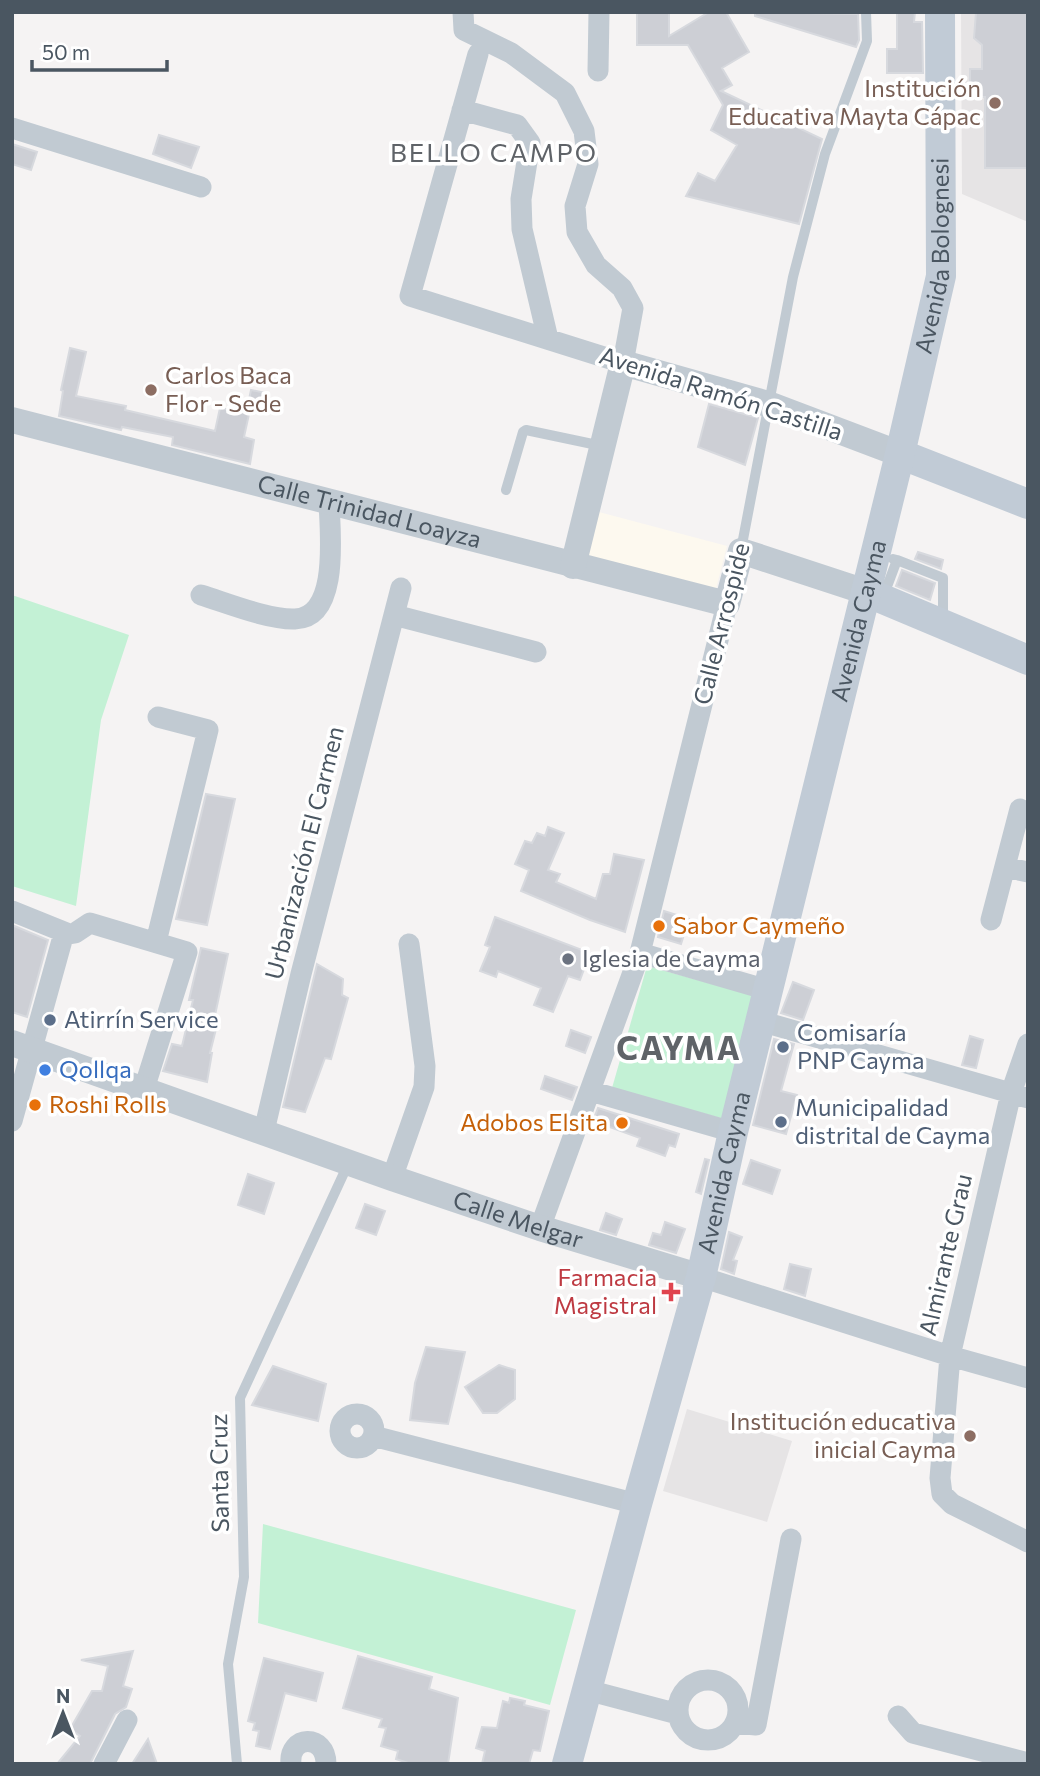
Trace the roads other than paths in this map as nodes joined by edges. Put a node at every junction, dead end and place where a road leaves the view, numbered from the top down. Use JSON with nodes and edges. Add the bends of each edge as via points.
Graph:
{"nodes":[{"id":1,"x":463,"y":12,"type":"edge"},
{"id":2,"x":599,"y":12,"type":"edge"},
{"id":3,"x":866,"y":12,"type":"edge"},
{"id":4,"x":940,"y":12,"type":"edge"},
{"id":5,"x":478,"y":54,"type":"dead end"},
{"id":6,"x":598,"y":71,"type":"dead end"},
{"id":7,"x":462,"y":110,"type":"junction"},
{"id":8,"x":12,"y":128,"type":"edge"},
{"id":9,"x":201,"y":187,"type":"dead end"},
{"id":10,"x":548,"y":339,"type":"junction"},
{"id":11,"x":623,"y":363,"type":"junction"},
{"id":12,"x":768,"y":404,"type":"junction"},
{"id":13,"x":12,"y":419,"type":"edge"},
{"id":14,"x":602,"y":446,"type":"junction"},
{"id":15,"x":900,"y":454,"type":"junction"},
{"id":16,"x":506,"y":490,"type":"dead end"},
{"id":17,"x":329,"y":502,"type":"junction"},
{"id":18,"x":1028,"y":504,"type":"edge"},
{"id":19,"x":741,"y":551,"type":"junction"},
{"id":20,"x":886,"y":556,"type":"junction"},
{"id":21,"x":573,"y":566,"type":"junction"},
{"id":22,"x":401,"y":588,"type":"dead end"},
{"id":23,"x":880,"y":591,"type":"junction"},
{"id":24,"x":201,"y":595,"type":"dead end"},
{"id":25,"x":727,"y":604,"type":"junction"},
{"id":26,"x":394,"y":615,"type":"junction"},
{"id":27,"x":945,"y":620,"type":"junction"},
{"id":28,"x":536,"y":652,"type":"dead end"},
{"id":29,"x":1028,"y":660,"type":"edge"},
{"id":30,"x":158,"y":718,"type":"dead end"},
{"id":31,"x":1020,"y":809,"type":"dead end"},
{"id":32,"x":1005,"y":867,"type":"junction"},
{"id":33,"x":1028,"y":872,"type":"edge"},
{"id":34,"x":12,"y":911,"type":"edge"},
{"id":35,"x":991,"y":920,"type":"dead end"},
{"id":36,"x":64,"y":933,"type":"junction"},
{"id":37,"x":156,"y":942,"type":"junction"},
{"id":38,"x":409,"y":944,"type":"dead end"},
{"id":39,"x":640,"y":953,"type":"junction"},
{"id":40,"x":768,"y":990,"type":"junction"},
{"id":41,"x":760,"y":1021,"type":"junction"},
{"id":42,"x":1028,"y":1044,"type":"edge"},
{"id":43,"x":23,"y":1046,"type":"edge"},
{"id":44,"x":144,"y":1089,"type":"junction"},
{"id":45,"x":590,"y":1091,"type":"junction"},
{"id":46,"x":1019,"y":1095,"type":"edge"},
{"id":47,"x":12,"y":1121,"type":"edge"},
{"id":48,"x":264,"y":1131,"type":"junction"},
{"id":49,"x":733,"y":1132,"type":"junction"},
{"id":50,"x":349,"y":1162,"type":"junction"},
{"id":51,"x":392,"y":1178,"type":"junction"},
{"id":52,"x":540,"y":1228,"type":"junction"},
{"id":53,"x":701,"y":1277,"type":"junction"},
{"id":54,"x":950,"y":1356,"type":"junction"},
{"id":55,"x":1028,"y":1378,"type":"edge"},
{"id":56,"x":373,"y":1436,"type":"dead end"},
{"id":57,"x":636,"y":1504,"type":"junction"},
{"id":58,"x":791,"y":1539,"type":"dead end"},
{"id":59,"x":1028,"y":1542,"type":"edge"},
{"id":60,"x":587,"y":1690,"type":"junction"},
{"id":61,"x":678,"y":1714,"type":"junction"},
{"id":62,"x":898,"y":1716,"type":"dead end"},
{"id":63,"x":127,"y":1720,"type":"dead end"},
{"id":64,"x":735,"y":1723,"type":"junction"},
{"id":65,"x":1028,"y":1763,"type":"edge"},
{"id":66,"x":104,"y":1764,"type":"edge"},
{"id":67,"x":237,"y":1764,"type":"edge"},
{"id":68,"x":291,"y":1764,"type":"edge"},
{"id":69,"x":327,"y":1764,"type":"edge"},
{"id":70,"x":568,"y":1764,"type":"edge"}],
"edges":[{"from":1,"to":11,"type":"street","via":[[464,30],[511,53],[565,93],[584,131],[588,164],[575,206],[577,232],[596,265],[622,288],[633,308]]},
{"from":2,"to":6,"type":"street"},
{"from":3,"to":12,"type":"lane","name":"Calle Arrospide","via":[[867,41],[825,154],[793,277]]},
{"from":4,"to":15,"type":"main road","name":"Avenida Bolognesi","via":[[941,276]]},
{"from":5,"to":7,"type":"street"},
{"from":7,"to":10,"type":"street","via":[[517,125],[530,143],[521,199],[522,229]]},
{"from":7,"to":10,"type":"street","name":"Avenida Ramón Castilla","via":[[410,296]]},
{"from":8,"to":9,"type":"street"},
{"from":10,"to":11,"type":"street","name":"Avenida Ramón Castilla"},
{"from":11,"to":12,"type":"street","name":"Avenida Ramón Castilla"},
{"from":11,"to":14,"type":"street"},
{"from":12,"to":15,"type":"street","name":"Avenida Ramón Castilla"},
{"from":12,"to":19,"type":"lane","name":"Calle Arrospide"},
{"from":13,"to":17,"type":"street","name":"Calle Trinidad Loayza"},
{"from":14,"to":16,"type":"lane","via":[[526,430]]},
{"from":14,"to":21,"type":"street"},
{"from":15,"to":18,"type":"main road","name":"Avenida Ramón Castilla"},
{"from":15,"to":20,"type":"main road","name":"Avenida Cayma"},
{"from":17,"to":21,"type":"street","name":"Calle Trinidad Loayza"},
{"from":17,"to":24,"type":"street","via":[[332,565],[318,610],[295,619]]},
{"from":19,"to":23,"type":"street"},
{"from":19,"to":25,"type":"street","name":"Calle Arrospide"},
{"from":20,"to":23,"type":"main road","name":"Avenida Cayma"},
{"from":20,"to":27,"type":"lane","via":[[943,578]]},
{"from":21,"to":25,"type":"street","name":"Calle Trinidad Loayza"},
{"from":22,"to":26,"type":"street","name":"Urbanización El Carmen"},
{"from":23,"to":27,"type":"main road"},
{"from":23,"to":40,"type":"main road","name":"Avenida Cayma"},
{"from":25,"to":39,"type":"street","name":"Calle Arrospide"},
{"from":26,"to":28,"type":"street"},
{"from":26,"to":48,"type":"street","name":"Urbanización El Carmen"},
{"from":27,"to":29,"type":"main road"},
{"from":30,"to":37,"type":"street","via":[[208,730]]},
{"from":31,"to":32,"type":"street"},
{"from":32,"to":33,"type":"street"},
{"from":32,"to":35,"type":"street"},
{"from":34,"to":36,"type":"street"},
{"from":36,"to":37,"type":"street","via":[[75,933],[90,923]]},
{"from":36,"to":43,"type":"street"},
{"from":37,"to":44,"type":"street","via":[[187,952]]},
{"from":38,"to":51,"type":"street","via":[[424,1087]]},
{"from":39,"to":40,"type":"street"},
{"from":39,"to":45,"type":"street","name":"Calle Arrospide"},
{"from":40,"to":41,"type":"main road","name":"Avenida Cayma"},
{"from":41,"to":46,"type":"street"},
{"from":41,"to":49,"type":"main road","name":"Avenida Cayma"},
{"from":42,"to":46,"type":"street","name":"Almirante Grau"},
{"from":43,"to":44,"type":"street","name":"Calle Melgar"},
{"from":43,"to":47,"type":"street"},
{"from":44,"to":48,"type":"street","name":"Calle Melgar"},
{"from":45,"to":49,"type":"street"},
{"from":45,"to":52,"type":"street","name":"Calle Arrospide"},
{"from":46,"to":54,"type":"street","name":"Almirante Grau"},
{"from":48,"to":50,"type":"street","name":"Calle Melgar"},
{"from":49,"to":53,"type":"main road","name":"Avenida Cayma"},
{"from":50,"to":51,"type":"street","name":"Calle Melgar"},
{"from":50,"to":67,"type":"lane","name":"Santa Cruz","via":[[240,1398],[244,1577],[228,1664]]},
{"from":51,"to":52,"type":"street","name":"Calle Melgar"},
{"from":52,"to":53,"type":"street","name":"Calle Melgar"},
{"from":53,"to":54,"type":"street","name":"Calle Melgar"},
{"from":53,"to":57,"type":"main road","name":"Avenida Cayma"},
{"from":54,"to":55,"type":"street","name":"Calle Melgar"},
{"from":54,"to":59,"type":"street","name":"Almirante Grau","via":[[942,1494]]},
{"from":56,"to":57,"type":"street"},
{"from":57,"to":60,"type":"main road","name":"Avenida Cayma"},
{"from":58,"to":64,"type":"street","via":[[756,1725]]},
{"from":60,"to":61,"type":"street"},
{"from":60,"to":70,"type":"main road","name":"Avenida Cayma"},
{"from":61,"to":64,"type":"street","via":[[686,1731],[703,1739],[722,1736]]},
{"from":61,"to":64,"type":"street","via":[[687,1688],[713,1680],[735,1696]]},
{"from":62,"to":65,"type":"street","via":[[913,1733]]},
{"from":63,"to":66,"type":"street"},
{"from":68,"to":69,"type":"street","via":[[292,1751],[310,1741],[326,1753]]}]}
